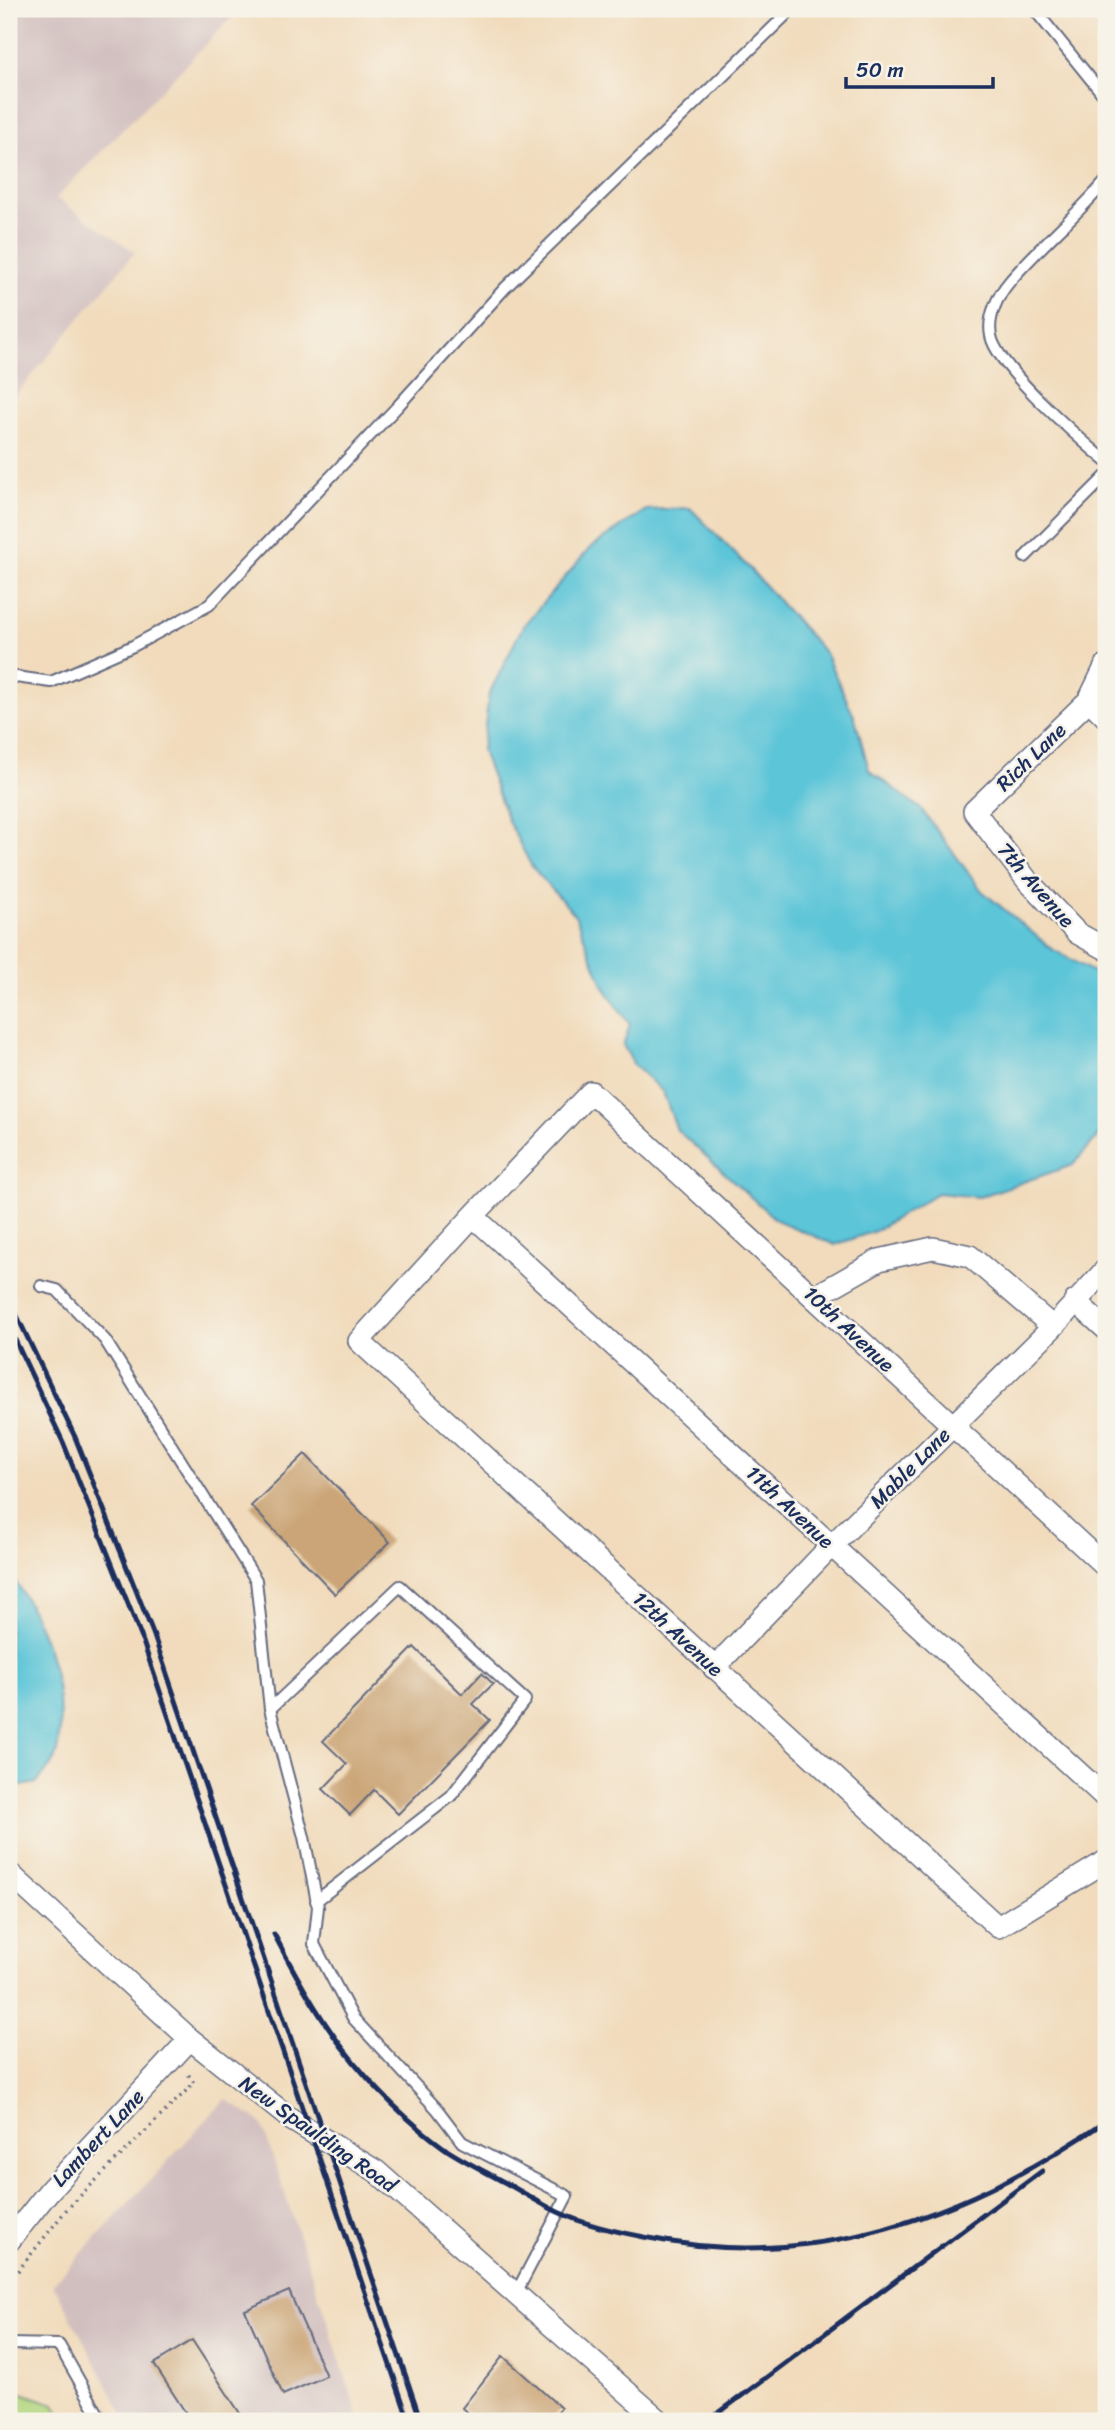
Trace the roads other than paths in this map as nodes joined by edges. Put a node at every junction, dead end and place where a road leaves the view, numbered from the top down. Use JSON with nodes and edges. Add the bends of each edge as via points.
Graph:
{"nodes":[{"id":1,"x":792,"y":9,"type":"edge"},
{"id":2,"x":1034,"y":9,"type":"edge"},
{"id":3,"x":1106,"y":98,"type":"edge"},
{"id":4,"x":1106,"y":181,"type":"edge"},
{"id":5,"x":1106,"y":461,"type":"edge"},
{"id":6,"x":1106,"y":476,"type":"edge"},
{"id":7,"x":1025,"y":557,"type":"dead end"},
{"id":8,"x":1106,"y":665,"type":"edge"},
{"id":9,"x":9,"y":676,"type":"edge"},
{"id":10,"x":1089,"y":700,"type":"junction"},
{"id":11,"x":1106,"y":717,"type":"edge"},
{"id":12,"x":974,"y":811,"type":"joint"},
{"id":13,"x":1106,"y":948,"type":"edge"},
{"id":14,"x":473,"y":1216,"type":"junction"},
{"id":15,"x":1106,"y":1269,"type":"edge"},
{"id":16,"x":41,"y":1286,"type":"dead end"},
{"id":17,"x":814,"y":1297,"type":"junction"},
{"id":18,"x":1075,"y":1301,"type":"junction"},
{"id":19,"x":1053,"y":1327,"type":"junction"},
{"id":20,"x":1106,"y":1329,"type":"edge"},
{"id":21,"x":952,"y":1426,"type":"junction"},
{"id":22,"x":832,"y":1545,"type":"junction"},
{"id":23,"x":1106,"y":1567,"type":"edge"},
{"id":24,"x":714,"y":1668,"type":"junction"},
{"id":25,"x":270,"y":1709,"type":"junction"},
{"id":26,"x":1106,"y":1798,"type":"edge"},
{"id":27,"x":1106,"y":1861,"type":"edge"},
{"id":28,"x":9,"y":1873,"type":"edge"},
{"id":29,"x":316,"y":1901,"type":"junction"},
{"id":30,"x":190,"y":2039,"type":"junction"},
{"id":31,"x":9,"y":2241,"type":"edge"},
{"id":32,"x":515,"y":2295,"type":"junction"},
{"id":33,"x":9,"y":2344,"type":"edge"},
{"id":34,"x":102,"y":2421,"type":"edge"},
{"id":35,"x":660,"y":2421,"type":"edge"}],
"edges":[{"from":1,"to":9,"type":"lane","via":[[505,288],[209,605],[133,646],[51,682]]},
{"from":2,"to":3,"type":"lane"},
{"from":4,"to":5,"type":"lane","via":[[1010,281],[998,297],[990,335],[1012,370]]},
{"from":6,"to":7,"type":"lane"},
{"from":8,"to":10,"type":"street","name":"Rich Lane"},
{"from":10,"to":11,"type":"street"},
{"from":10,"to":12,"type":"street","name":"Rich Lane"},
{"from":12,"to":13,"type":"street","name":"7th Avenue","via":[[1027,880],[1077,933]]},
{"from":14,"to":17,"type":"street","name":"10th Avenue","via":[[592,1092]]},
{"from":14,"to":22,"type":"street","name":"11th Avenue"},
{"from":14,"to":24,"type":"street","name":"12th Avenue","via":[[359,1341]]},
{"from":15,"to":18,"type":"street","name":"Mable Lane"},
{"from":16,"to":25,"type":"lane","via":[[57,1290],[105,1340],[256,1580]]},
{"from":17,"to":19,"type":"street","via":[[879,1260],[933,1248],[970,1256]]},
{"from":17,"to":21,"type":"street","name":"10th Avenue"},
{"from":18,"to":19,"type":"street","name":"Mable Lane"},
{"from":18,"to":20,"type":"street"},
{"from":19,"to":21,"type":"street","name":"Mable Lane"},
{"from":21,"to":22,"type":"street","name":"Mable Lane"},
{"from":21,"to":23,"type":"street","name":"10th Avenue"},
{"from":22,"to":24,"type":"street","name":"Mable Lane"},
{"from":22,"to":26,"type":"street","name":"11th Avenue"},
{"from":24,"to":27,"type":"street","name":"12th Avenue","via":[[998,1927]]},
{"from":25,"to":29,"type":"lane"},
{"from":25,"to":29,"type":"lane","via":[[400,1586],[525,1700],[451,1796]]},
{"from":28,"to":30,"type":"street","name":"New Spaulding Road"},
{"from":29,"to":32,"type":"lane","via":[[314,1944],[353,2018],[463,2141],[567,2196]]},
{"from":30,"to":31,"type":"street","name":"Lambert Lane"},
{"from":30,"to":32,"type":"street","name":"New Spaulding Road","via":[[292,2120],[376,2171]]},
{"from":32,"to":35,"type":"street","name":"New Spaulding Road"},
{"from":33,"to":34,"type":"lane","via":[[59,2345]]}]}
